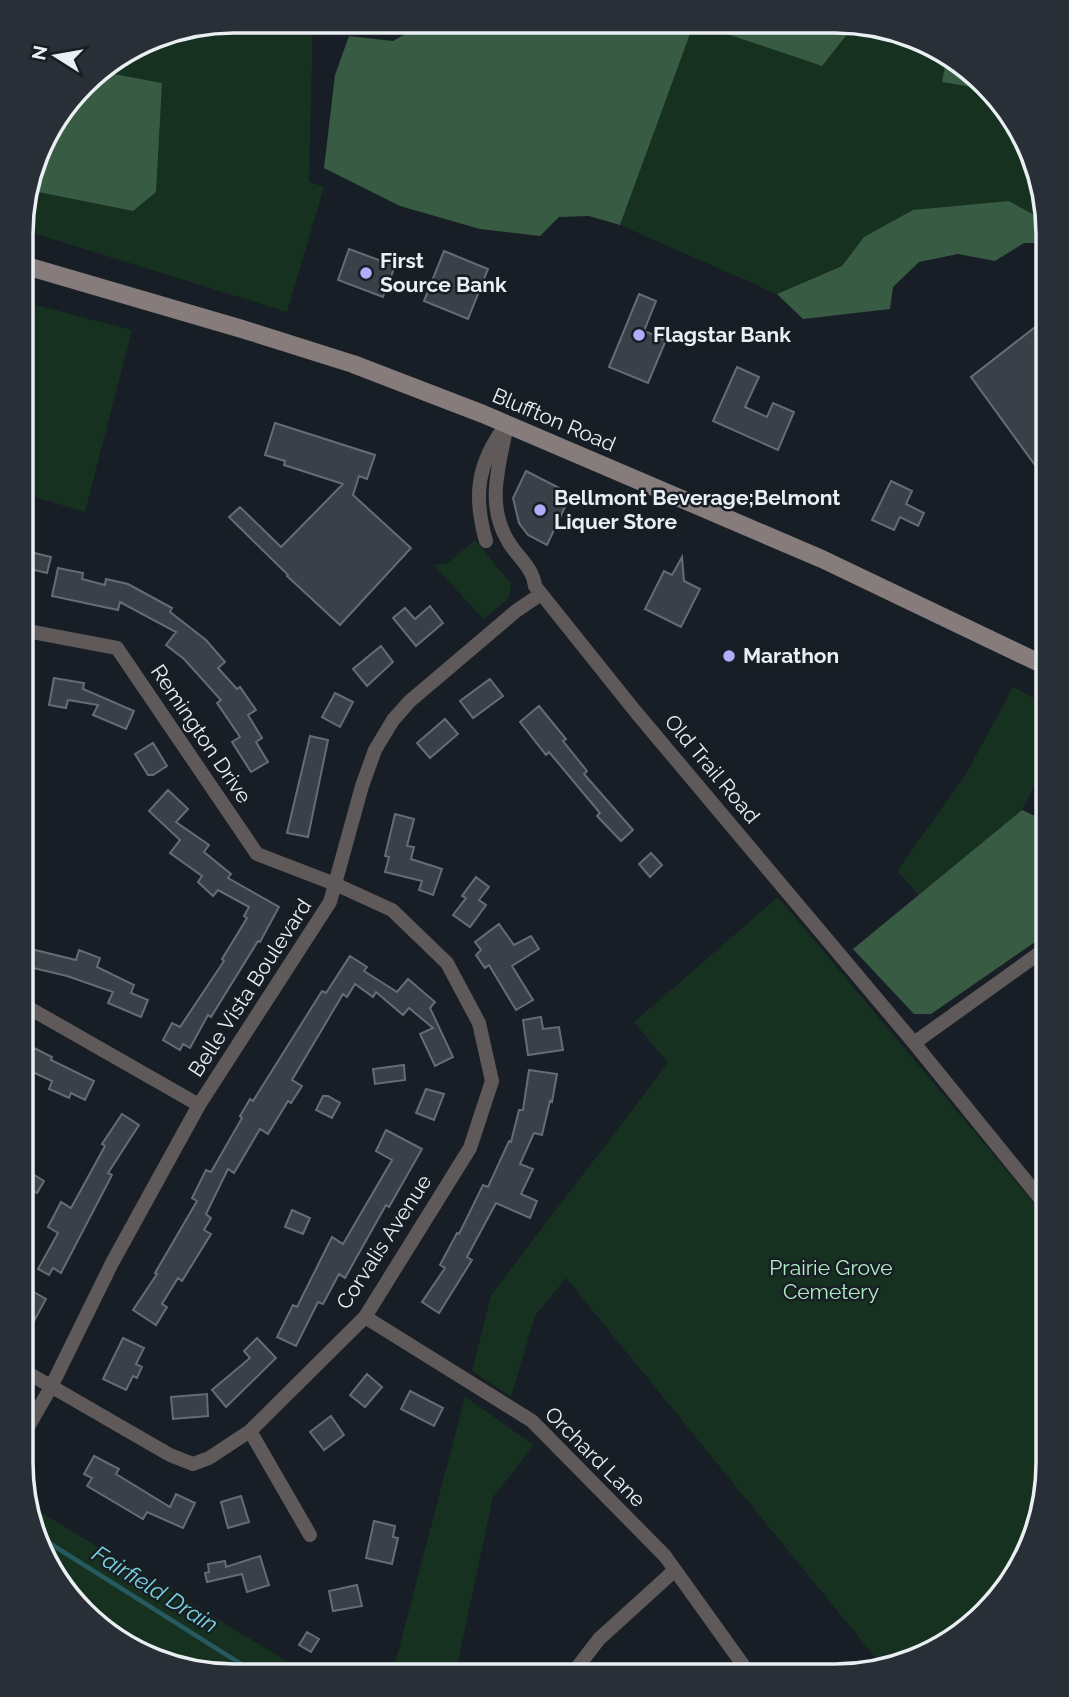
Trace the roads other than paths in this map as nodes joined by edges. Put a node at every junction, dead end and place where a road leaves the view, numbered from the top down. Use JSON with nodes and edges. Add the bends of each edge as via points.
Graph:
{"nodes":[{"id":1,"x":33,"y":268,"type":"edge"},
{"id":2,"x":506,"y":424,"type":"junction"},
{"id":3,"x":486,"y":541,"type":"dead end"},
{"id":4,"x":538,"y":590,"type":"junction"},
{"id":5,"x":33,"y":633,"type":"edge"},
{"id":6,"x":1036,"y":661,"type":"edge"},
{"id":7,"x":335,"y":884,"type":"junction"},
{"id":8,"x":1035,"y":956,"type":"edge"},
{"id":9,"x":33,"y":1010,"type":"edge"},
{"id":10,"x":914,"y":1043,"type":"junction"},
{"id":11,"x":199,"y":1105,"type":"junction"},
{"id":12,"x":1035,"y":1192,"type":"edge"},
{"id":13,"x":365,"y":1317,"type":"junction"},
{"id":14,"x":33,"y":1376,"type":"edge"},
{"id":15,"x":51,"y":1387,"type":"junction"},
{"id":16,"x":33,"y":1418,"type":"edge"},
{"id":17,"x":250,"y":1431,"type":"junction"},
{"id":18,"x":310,"y":1535,"type":"dead end"},
{"id":19,"x":675,"y":1570,"type":"junction"},
{"id":20,"x":580,"y":1664,"type":"edge"},
{"id":21,"x":742,"y":1664,"type":"edge"}],
"edges":[{"from":1,"to":2,"type":"main road","name":"Bluffton Road","via":[[352,364]]},
{"from":2,"to":3,"type":"street","via":[[481,468],[480,512]]},
{"from":2,"to":4,"type":"street","name":"Old Trail Road","via":[[494,496],[507,540],[534,575]]},
{"from":2,"to":6,"type":"main road","name":"Bluffton Road","via":[[822,559]]},
{"from":4,"to":7,"type":"street","name":"Belle Vista Boulevard","via":[[393,720],[375,750],[362,786]]},
{"from":4,"to":10,"type":"street","name":"Old Trail Road"},
{"from":5,"to":7,"type":"street","name":"Remington Drive","via":[[117,648],[257,854]]},
{"from":7,"to":11,"type":"street","name":"Belle Vista Boulevard","via":[[330,902]]},
{"from":7,"to":13,"type":"street","name":"Corvalis Avenue","via":[[392,910],[447,963],[480,1023],[492,1081],[470,1148]]},
{"from":8,"to":10,"type":"street"},
{"from":9,"to":11,"type":"street"},
{"from":10,"to":12,"type":"street","name":"Old Trail Road"},
{"from":11,"to":15,"type":"street","name":"Belle Vista Boulevard","via":[[112,1263]]},
{"from":13,"to":17,"type":"street","name":"Corvalis Avenue"},
{"from":13,"to":19,"type":"street","name":"Orchard Lane","via":[[532,1421]]},
{"from":14,"to":15,"type":"street"},
{"from":15,"to":16,"type":"street","name":"Belle Vista Boulevard"},
{"from":15,"to":17,"type":"street","name":"Corvalis Avenue","via":[[192,1464]]},
{"from":17,"to":18,"type":"street"},
{"from":19,"to":20,"type":"street","via":[[599,1639]]},
{"from":19,"to":21,"type":"street","name":"Orchard Lane"}]}
